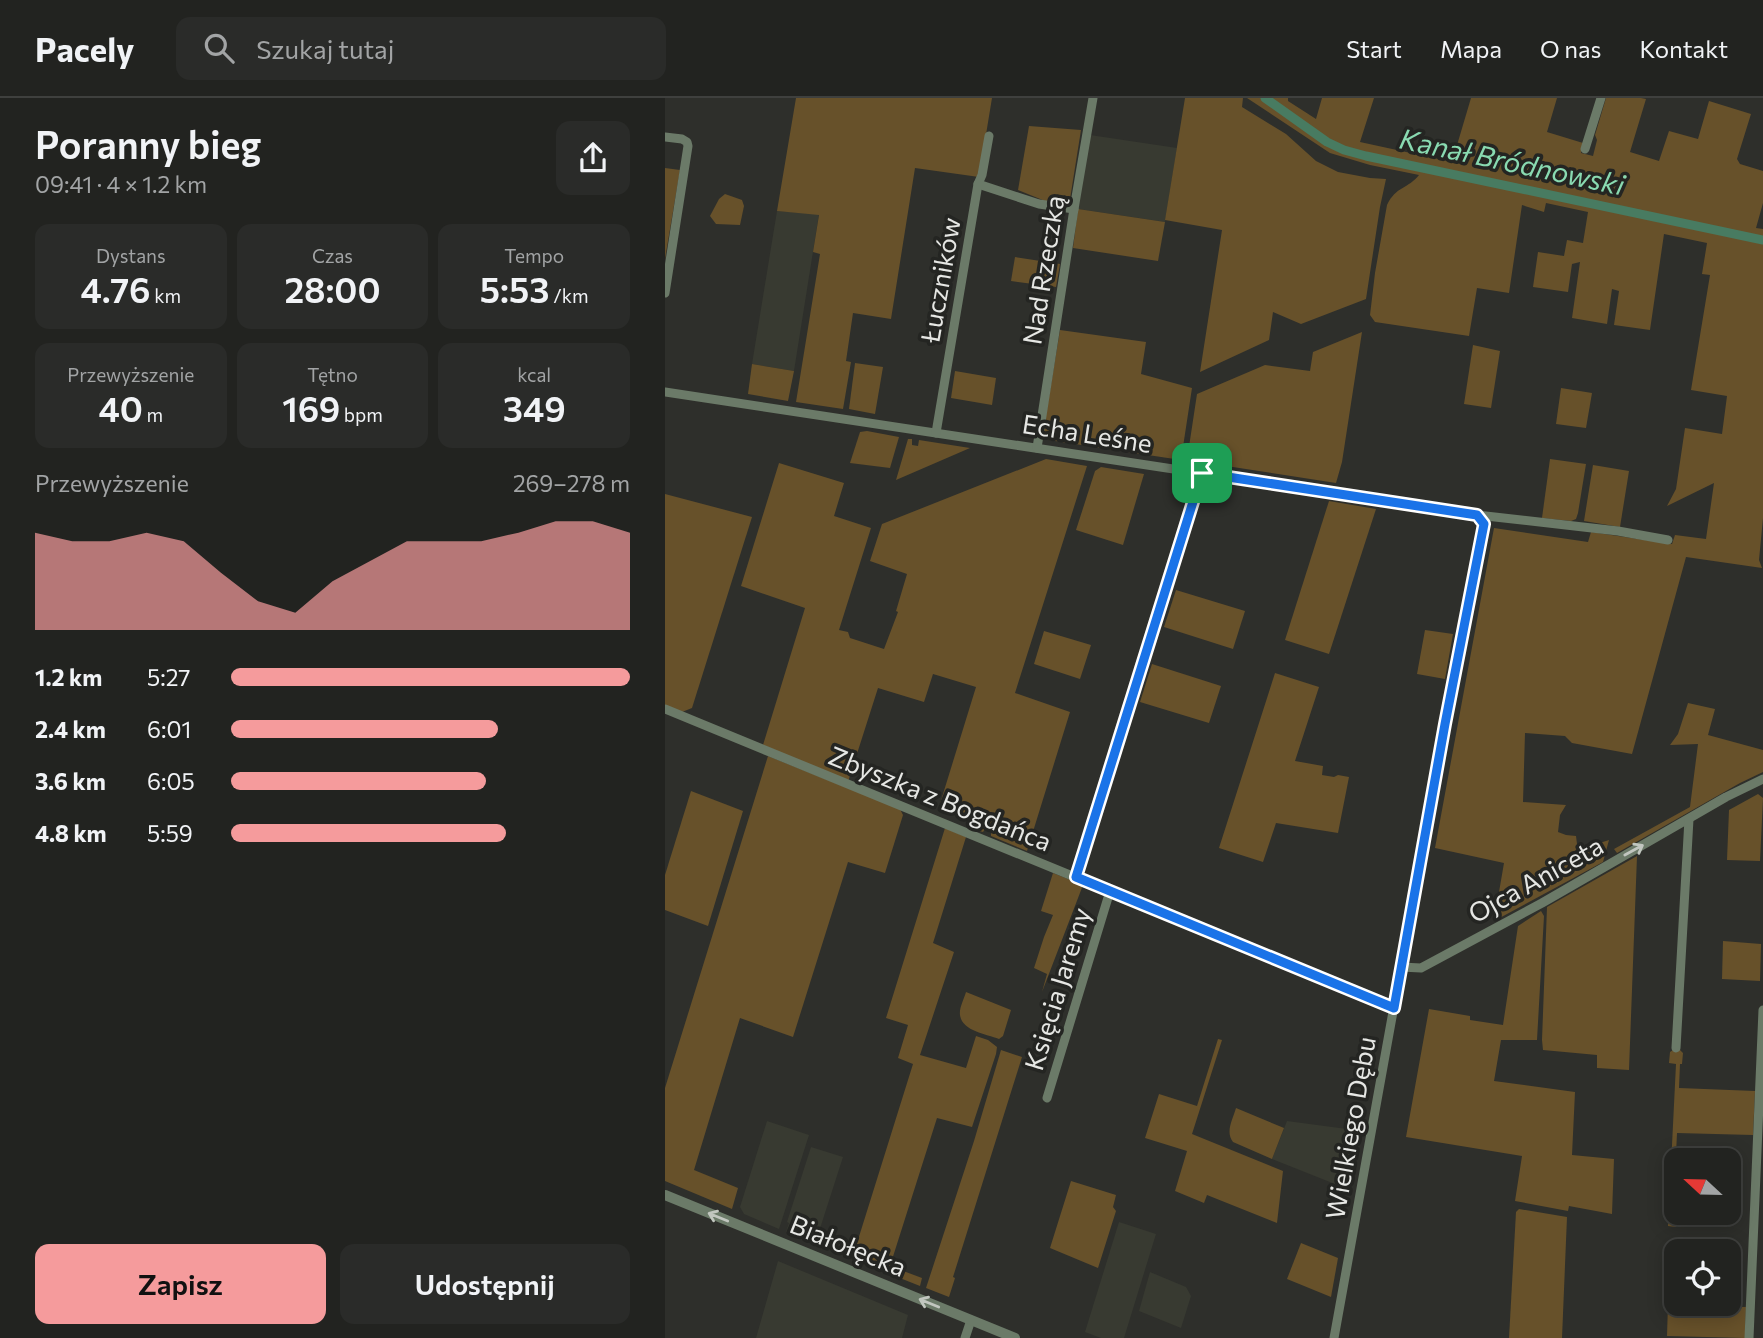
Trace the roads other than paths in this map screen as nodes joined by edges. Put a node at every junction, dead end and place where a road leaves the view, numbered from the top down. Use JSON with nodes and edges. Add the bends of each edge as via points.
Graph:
{"nodes":[{"id":1,"x":1093,"y":98,"type":"edge"},
{"id":2,"x":1601,"y":98,"type":"edge"},
{"id":3,"x":989,"y":136,"type":"dead end"},
{"id":4,"x":665,"y":137,"type":"edge"},
{"id":5,"x":1585,"y":149,"type":"dead end"},
{"id":6,"x":978,"y":184,"type":"junction"},
{"id":7,"x":1074,"y":209,"type":"junction"},
{"id":8,"x":665,"y":293,"type":"edge"},
{"id":9,"x":665,"y":392,"type":"edge"},
{"id":10,"x":936,"y":433,"type":"junction"},
{"id":11,"x":1037,"y":448,"type":"junction"},
{"id":12,"x":1202,"y":473,"type":"junction"},
{"id":13,"x":1477,"y":515,"type":"junction"},
{"id":14,"x":1668,"y":540,"type":"dead end"},
{"id":15,"x":665,"y":709,"type":"edge"},
{"id":16,"x":1763,"y":779,"type":"edge"},
{"id":17,"x":1689,"y":819,"type":"junction"},
{"id":18,"x":1076,"y":877,"type":"junction"},
{"id":19,"x":1110,"y":891,"type":"junction"},
{"id":20,"x":1401,"y":967,"type":"junction"},
{"id":21,"x":1394,"y":1008,"type":"junction"},
{"id":22,"x":1763,"y":1010,"type":"edge"},
{"id":23,"x":1676,"y":1048,"type":"dead end"},
{"id":24,"x":1047,"y":1098,"type":"dead end"},
{"id":25,"x":665,"y":1195,"type":"edge"},
{"id":26,"x":971,"y":1320,"type":"junction"},
{"id":27,"x":965,"y":1338,"type":"edge"},
{"id":28,"x":1014,"y":1338,"type":"edge"},
{"id":29,"x":1334,"y":1338,"type":"edge"},
{"id":30,"x":1749,"y":1338,"type":"edge"}],
"edges":[{"from":1,"to":7,"type":"street","name":"Nad Rzeczką"},
{"from":2,"to":5,"type":"street"},
{"from":3,"to":6,"type":"street","name":"Łuczników"},
{"from":4,"to":8,"type":"street","via":[[682,139],[688,146]]},
{"from":6,"to":7,"type":"street","via":[[1039,204]]},
{"from":6,"to":10,"type":"street","name":"Łuczników"},
{"from":7,"to":11,"type":"street","name":"Nad Rzeczką"},
{"from":9,"to":10,"type":"street","name":"Echa Leśne"},
{"from":10,"to":11,"type":"street","name":"Echa Leśne"},
{"from":11,"to":12,"type":"street","name":"Echa Leśne"},
{"from":12,"to":13,"type":"street","name":"Echa Leśne"},
{"from":12,"to":18,"type":"street"},
{"from":13,"to":14,"type":"street","name":"Echa Leśne"},
{"from":13,"to":20,"type":"street","name":"Wielkiego Dębu","via":[[1484,524]]},
{"from":15,"to":18,"type":"street","name":"Zbyszka z Bogdańca"},
{"from":16,"to":17,"type":"street","name":"Ojca Aniceta"},
{"from":20,"to":17,"type":"street","name":"Ojca Aniceta","one_way":true,"via":[[1421,968]]},
{"from":17,"to":23,"type":"street"},
{"from":18,"to":19,"type":"street","name":"Zbyszka z Bogdańca"},
{"from":19,"to":21,"type":"street","name":"Zbyszka z Bogdańca"},
{"from":19,"to":24,"type":"street","name":"Księcia Jaremy"},
{"from":20,"to":21,"type":"street","name":"Wielkiego Dębu"},
{"from":21,"to":29,"type":"street","name":"Wielkiego Dębu"},
{"from":22,"to":30,"type":"street"},
{"from":26,"to":25,"type":"street","name":"Białołęcka","one_way":true},
{"from":26,"to":27,"type":"street"},
{"from":26,"to":28,"type":"street","name":"Białołęcka"}]}
